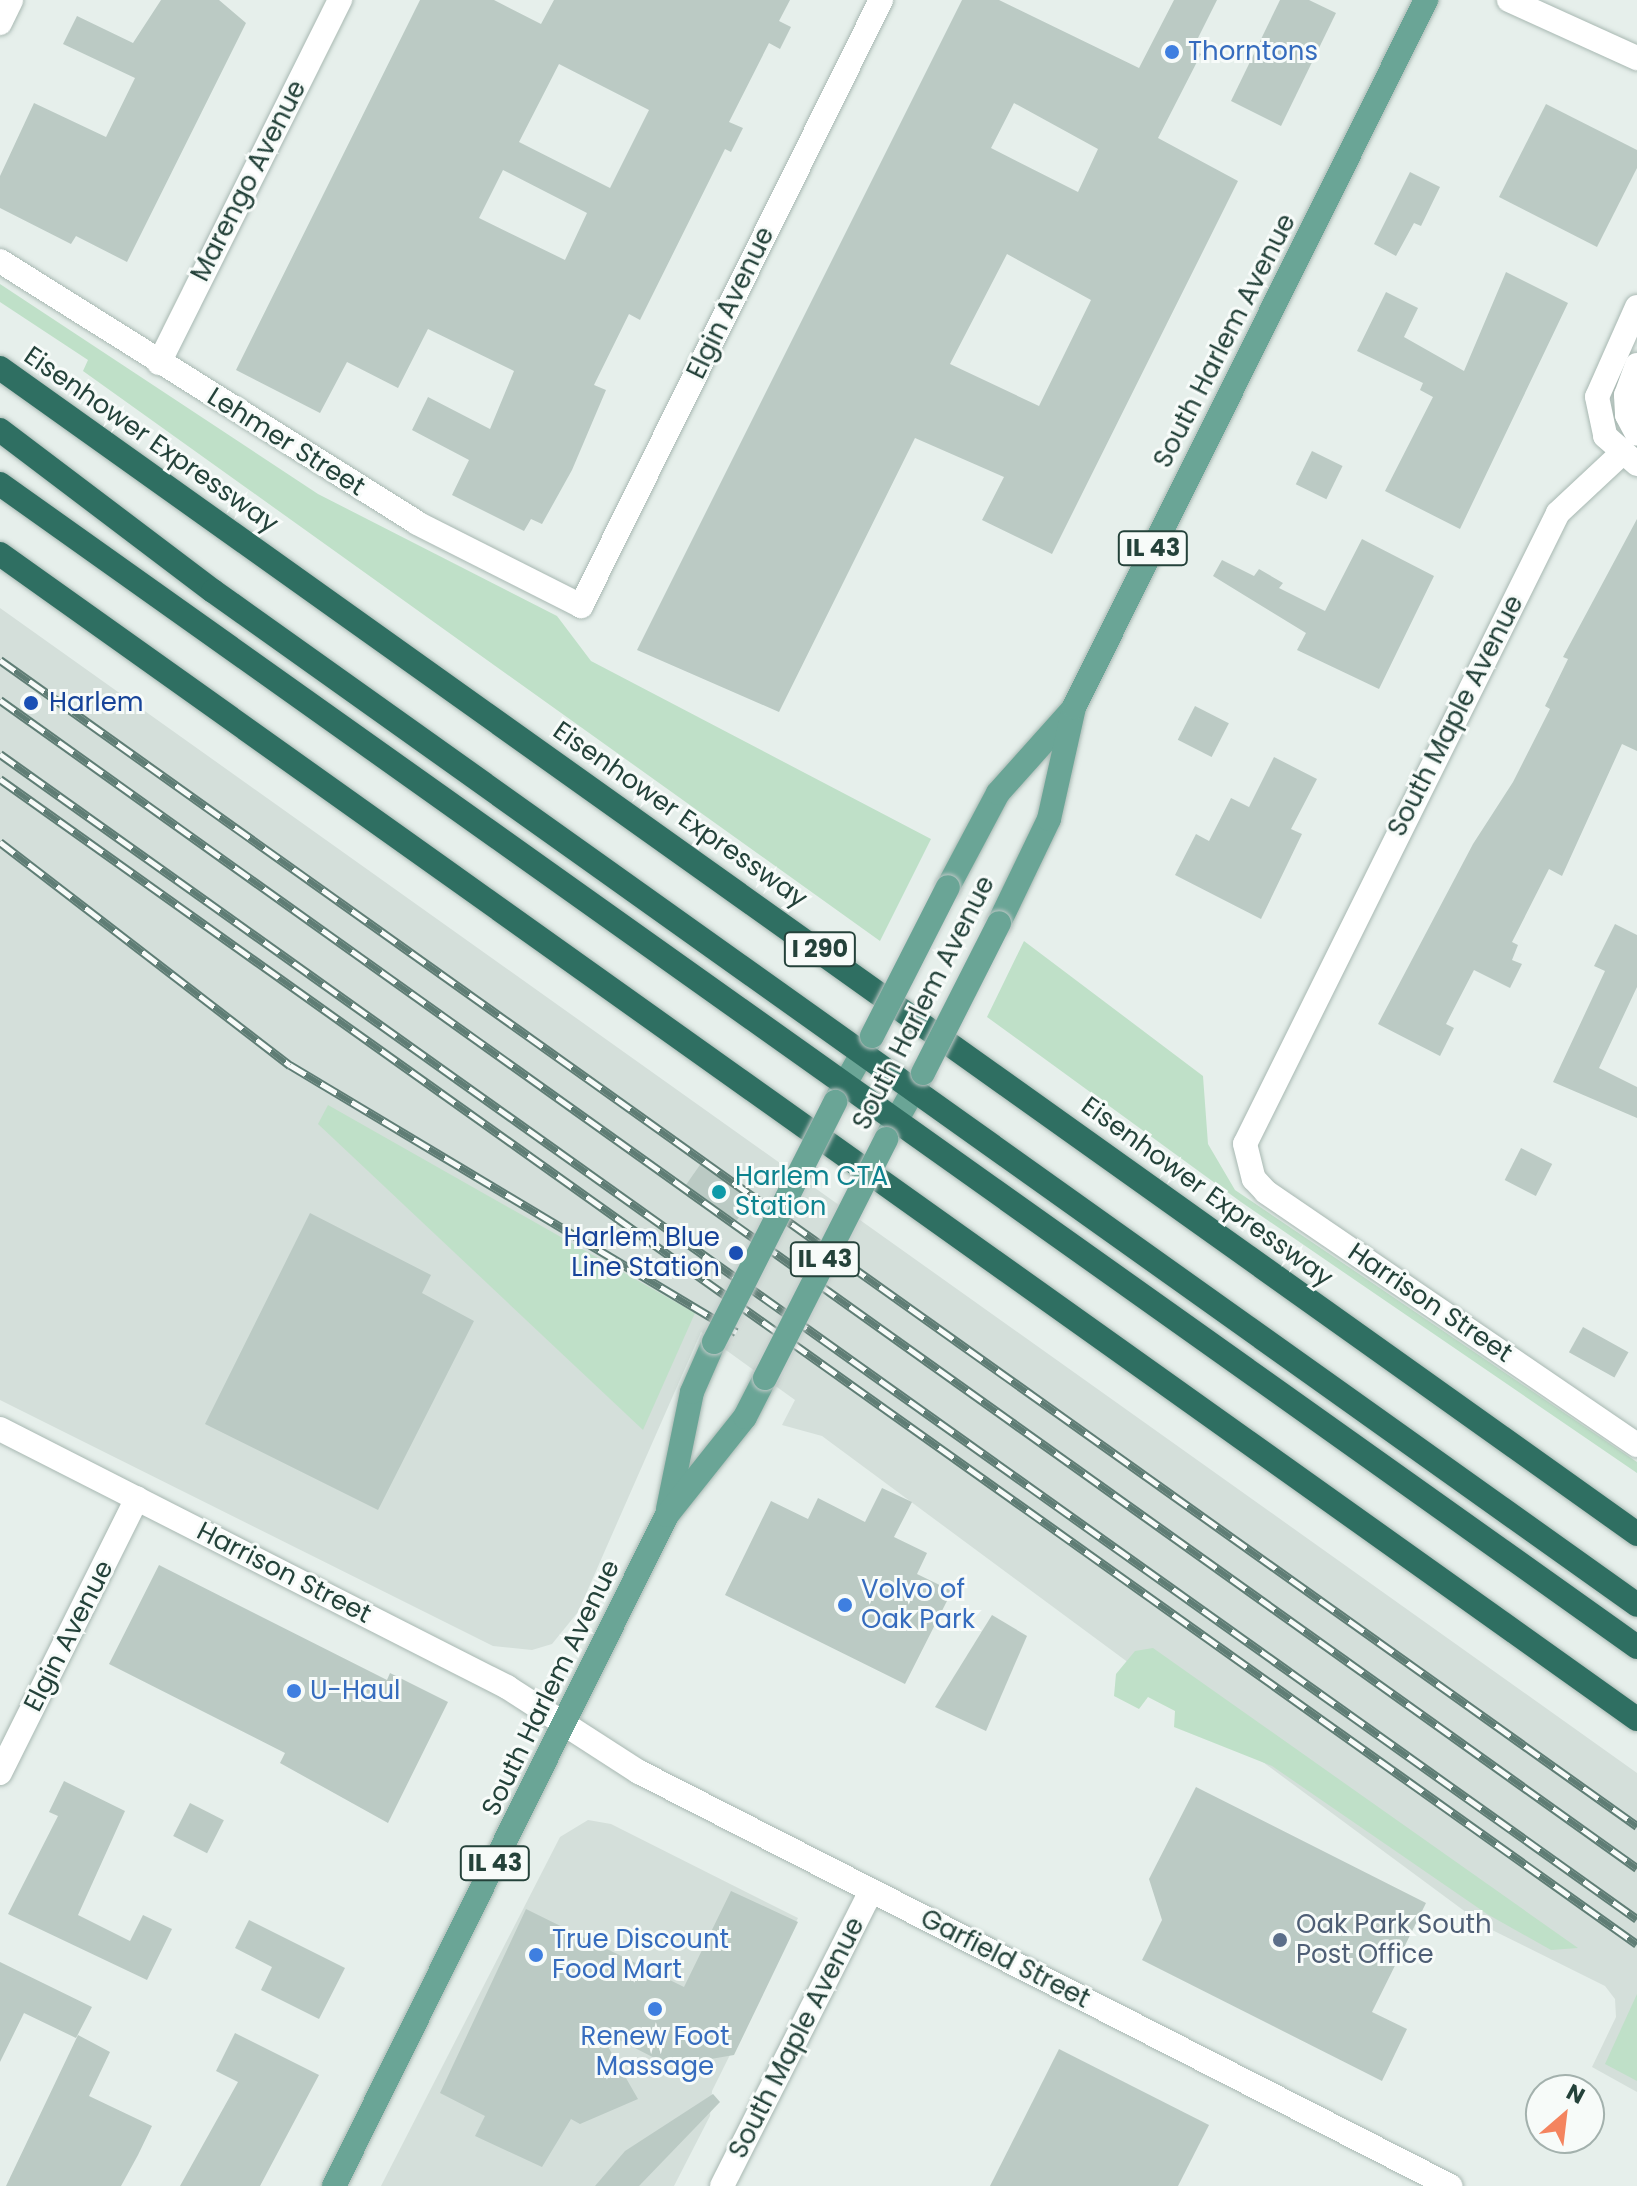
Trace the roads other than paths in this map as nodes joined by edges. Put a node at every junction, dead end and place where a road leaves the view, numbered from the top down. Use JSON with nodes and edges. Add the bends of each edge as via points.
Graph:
{"nodes":[{"id":1,"x":11,"y":0,"type":"edge"},
{"id":2,"x":340,"y":0,"type":"edge"},
{"id":3,"x":881,"y":0,"type":"edge"},
{"id":4,"x":1426,"y":0,"type":"edge"},
{"id":5,"x":1509,"y":0,"type":"edge"},
{"id":6,"x":0,"y":23,"type":"edge"},
{"id":7,"x":1637,"y":58,"type":"edge"},
{"id":8,"x":0,"y":261,"type":"edge"},
{"id":9,"x":1637,"y":307,"type":"edge"},
{"id":10,"x":159,"y":363,"type":"junction"},
{"id":11,"x":1637,"y":365,"type":"edge"},
{"id":12,"x":0,"y":368,"type":"edge"},
{"id":13,"x":0,"y":430,"type":"edge"},
{"id":14,"x":1637,"y":434,"type":"edge"},
{"id":15,"x":1629,"y":459,"type":"edge"},
{"id":16,"x":0,"y":484,"type":"edge"},
{"id":17,"x":0,"y":554,"type":"edge"},
{"id":18,"x":581,"y":606,"type":"joint"},
{"id":19,"x":1074,"y":707,"type":"junction"},
{"id":20,"x":868,"y":1044,"type":"junction"},
{"id":21,"x":919,"y":1080,"type":"junction"},
{"id":22,"x":840,"y":1094,"type":"junction"},
{"id":23,"x":890,"y":1130,"type":"junction"},
{"id":24,"x":1245,"y":1144,"type":"joint"},
{"id":25,"x":0,"y":1429,"type":"edge"},
{"id":26,"x":1637,"y":1445,"type":"edge"},
{"id":27,"x":137,"y":1498,"type":"junction"},
{"id":28,"x":667,"y":1515,"type":"junction"},
{"id":29,"x":1637,"y":1534,"type":"edge"},
{"id":30,"x":1637,"y":1605,"type":"edge"},
{"id":31,"x":1637,"y":1647,"type":"edge"},
{"id":32,"x":1637,"y":1719,"type":"edge"},
{"id":33,"x":564,"y":1726,"type":"junction"},
{"id":34,"x":0,"y":1773,"type":"edge"},
{"id":35,"x":871,"y":1891,"type":"junction"},
{"id":36,"x":1420,"y":2179,"type":"edge"},
{"id":37,"x":334,"y":2186,"type":"edge"},
{"id":38,"x":722,"y":2186,"type":"edge"},
{"id":39,"x":1450,"y":2186,"type":"edge"}],
"edges":[{"from":1,"to":6,"type":"street"},
{"from":2,"to":10,"type":"street","name":"Marengo Avenue"},
{"from":3,"to":18,"type":"street","name":"Elgin Avenue"},
{"from":4,"to":19,"type":"main road","name":"South Harlem Avenue","number":"IL 43"},
{"from":5,"to":7,"type":"street"},
{"from":8,"to":10,"type":"street","name":"Lehmer Street"},
{"from":9,"to":15,"type":"street","name":"South Maple Avenue","via":[[1597,397],[1605,436]]},
{"from":10,"to":18,"type":"street","name":"Lehmer Street","via":[[417,523]]},
{"from":11,"to":14,"type":"street","via":[[1626,395]]},
{"from":12,"to":29,"type":"highway","name":"Eisenhower Expressway","number":"I 290"},
{"from":13,"to":20,"type":"highway","via":[[213,591]]},
{"from":15,"to":24,"type":"street","name":"South Maple Avenue","via":[[1558,513]]},
{"from":16,"to":22,"type":"highway"},
{"from":17,"to":32,"type":"highway"},
{"from":19,"to":20,"type":"main road","name":"South Harlem Avenue","number":"IL 43","bridge":true,"via":[[998,793]]},
{"from":19,"to":21,"type":"main road","name":"South Harlem Avenue","number":"IL 43","bridge":true,"via":[[1049,819]]},
{"from":20,"to":21,"type":"highway"},
{"from":20,"to":22,"type":"main road","name":"South Harlem Avenue","number":"IL 43"},
{"from":21,"to":23,"type":"main road","name":"South Harlem Avenue","number":"IL 43"},
{"from":21,"to":30,"type":"highway"},
{"from":22,"to":23,"type":"highway"},
{"from":22,"to":28,"type":"main road","name":"South Harlem Avenue","number":"IL 43","bridge":true,"via":[[692,1392]]},
{"from":23,"to":28,"type":"main road","name":"South Harlem Avenue","number":"IL 43","bridge":true,"via":[[745,1417]]},
{"from":23,"to":31,"type":"highway"},
{"from":24,"to":26,"type":"street","name":"Harrison Street","via":[[1254,1179],[1266,1192]]},
{"from":25,"to":27,"type":"street","name":"Harrison Street"},
{"from":27,"to":33,"type":"street","name":"Harrison Street","via":[[507,1687]]},
{"from":27,"to":34,"type":"street","name":"Elgin Avenue"},
{"from":28,"to":33,"type":"main road","name":"South Harlem Avenue","number":"IL 43"},
{"from":33,"to":35,"type":"street","name":"Garfield Street","via":[[639,1772]]},
{"from":33,"to":37,"type":"main road","name":"South Harlem Avenue","number":"IL 43"},
{"from":35,"to":36,"type":"street","name":"Garfield Street"},
{"from":35,"to":38,"type":"street","name":"South Maple Avenue"},
{"from":36,"to":39,"type":"street","name":"Garfield Street"}]}
